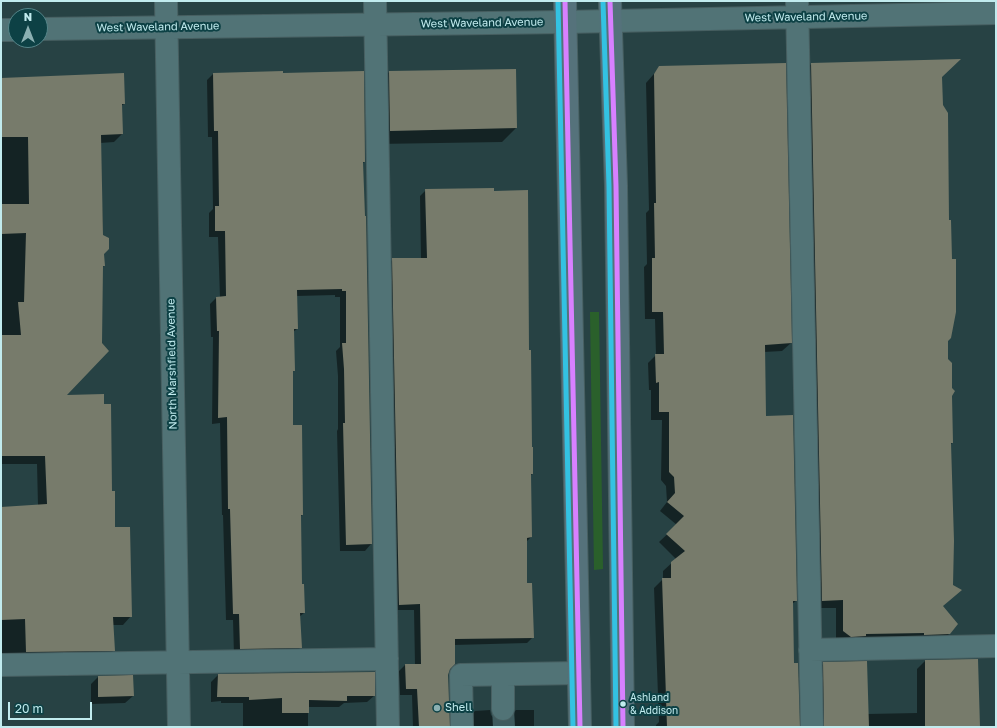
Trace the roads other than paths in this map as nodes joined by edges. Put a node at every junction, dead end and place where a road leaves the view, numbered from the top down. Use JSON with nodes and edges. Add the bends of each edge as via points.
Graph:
{"nodes":[{"id":1,"x":166,"y":1,"type":"edge"},
{"id":2,"x":375,"y":1,"type":"edge"},
{"id":3,"x":797,"y":9,"type":"edge"},
{"id":4,"x":610,"y":11,"type":"edge"},
{"id":5,"x":565,"y":12,"type":"edge"},
{"id":6,"x":996,"y":13,"type":"edge"},
{"id":7,"x":376,"y":24,"type":"junction"},
{"id":8,"x":166,"y":27,"type":"junction"},
{"id":9,"x":48,"y":29,"type":"edge"},
{"id":10,"x":996,"y":646,"type":"edge"},
{"id":11,"x":810,"y":650,"type":"junction"},
{"id":12,"x":387,"y":659,"type":"junction"},
{"id":13,"x":178,"y":663,"type":"junction"},
{"id":14,"x":1,"y":666,"type":"edge"},
{"id":15,"x":579,"y":673,"type":"junction"},
{"id":16,"x":503,"y":674,"type":"junction"},
{"id":17,"x":504,"y":709,"type":"tunnel mouth"},
{"id":18,"x":179,"y":727,"type":"edge"},
{"id":19,"x":388,"y":727,"type":"edge"},
{"id":20,"x":462,"y":727,"type":"edge"},
{"id":21,"x":580,"y":727,"type":"edge"},
{"id":22,"x":623,"y":727,"type":"edge"},
{"id":23,"x":812,"y":727,"type":"edge"}],
"edges":[{"from":1,"to":8,"type":"street","name":"North Marshfield Avenue"},
{"from":2,"to":7,"type":"street"},
{"from":3,"to":4,"type":"street","name":"West Waveland Avenue"},
{"from":3,"to":6,"type":"street","name":"West Waveland Avenue"},
{"from":3,"to":11,"type":"street"},
{"from":4,"to":5,"type":"street","name":"West Waveland Avenue"},
{"from":4,"to":22,"type":"main road","via":[[616,186]]},
{"from":5,"to":7,"type":"street","name":"West Waveland Avenue"},
{"from":5,"to":15,"type":"main road"},
{"from":7,"to":8,"type":"street","name":"West Waveland Avenue"},
{"from":7,"to":12,"type":"street"},
{"from":8,"to":9,"type":"street","name":"West Waveland Avenue"},
{"from":8,"to":13,"type":"street","name":"North Marshfield Avenue"},
{"from":10,"to":11,"type":"street"},
{"from":11,"to":23,"type":"street"},
{"from":12,"to":13,"type":"street"},
{"from":12,"to":19,"type":"street"},
{"from":13,"to":14,"type":"street"},
{"from":13,"to":18,"type":"street","name":"North Marshfield Avenue"},
{"from":15,"to":16,"type":"street"},
{"from":15,"to":21,"type":"main road"},
{"from":16,"to":17,"type":"street"},
{"from":16,"to":20,"type":"street","via":[[461,675]]}]}
